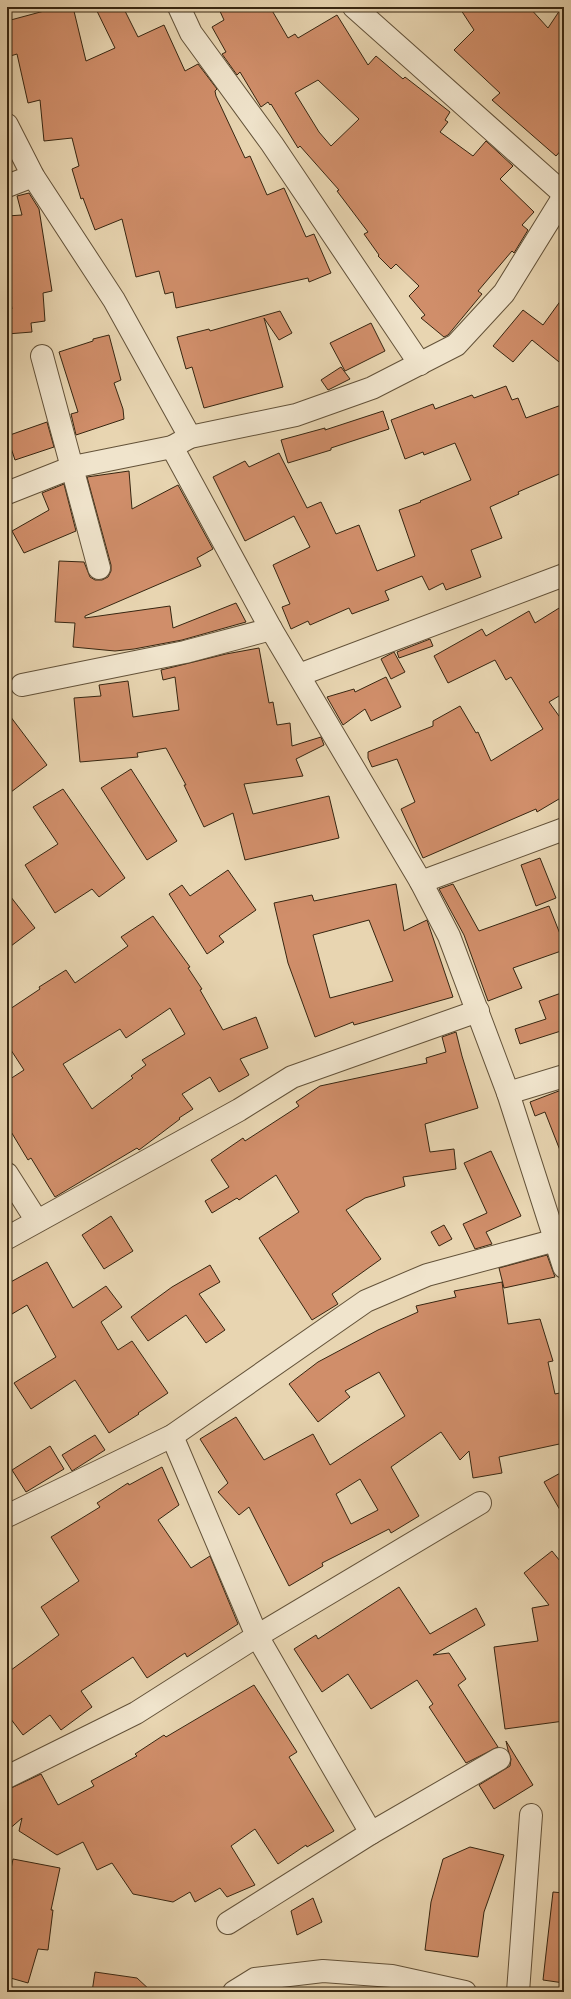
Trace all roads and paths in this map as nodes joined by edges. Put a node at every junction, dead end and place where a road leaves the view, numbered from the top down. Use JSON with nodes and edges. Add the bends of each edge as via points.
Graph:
{"nodes":[{"id":1,"x":180,"y":7,"type":"edge"},
{"id":2,"x":354,"y":7,"type":"edge"},
{"id":3,"x":7,"y":125,"type":"edge"},
{"id":4,"x":33,"y":176,"type":"junction"},
{"id":5,"x":7,"y":186,"type":"edge"},
{"id":6,"x":564,"y":195,"type":"edge"},
{"id":7,"x":42,"y":356,"type":"dead end"},
{"id":8,"x":420,"y":364,"type":"junction"},
{"id":9,"x":181,"y":442,"type":"junction"},
{"id":10,"x":73,"y":467,"type":"junction"},
{"id":11,"x":7,"y":493,"type":"edge"},
{"id":12,"x":99,"y":568,"type":"dead end"},
{"id":13,"x":564,"y":575,"type":"edge"},
{"id":14,"x":271,"y":629,"type":"junction"},
{"id":15,"x":299,"y":675,"type":"junction"},
{"id":16,"x":22,"y":685,"type":"dead end"},
{"id":17,"x":564,"y":829,"type":"edge"},
{"id":18,"x":421,"y":882,"type":"junction"},
{"id":19,"x":478,"y":1011,"type":"junction"},
{"id":20,"x":564,"y":1076,"type":"edge"},
{"id":21,"x":508,"y":1093,"type":"junction"},
{"id":22,"x":7,"y":1174,"type":"edge"},
{"id":23,"x":37,"y":1221,"type":"junction"},
{"id":24,"x":7,"y":1238,"type":"edge"},
{"id":25,"x":556,"y":1240,"type":"junction"},
{"id":26,"x":564,"y":1267,"type":"edge"},
{"id":27,"x":172,"y":1436,"type":"junction"},
{"id":28,"x":480,"y":1503,"type":"dead end"},
{"id":29,"x":7,"y":1516,"type":"edge"},
{"id":30,"x":257,"y":1636,"type":"junction"},
{"id":31,"x":499,"y":1759,"type":"dead end"},
{"id":32,"x":7,"y":1776,"type":"edge"},
{"id":33,"x":531,"y":1815,"type":"dead end"},
{"id":34,"x":371,"y":1833,"type":"junction"},
{"id":35,"x":228,"y":1923,"type":"dead end"},
{"id":36,"x":234,"y":1992,"type":"edge"},
{"id":37,"x":465,"y":1992,"type":"edge"},
{"id":38,"x":518,"y":1992,"type":"edge"}],
"edges":[{"from":1,"to":8,"type":"street","via":[[191,33],[272,144]]},
{"from":2,"to":6,"type":"street"},
{"from":3,"to":4,"type":"street"},
{"from":4,"to":5,"type":"street"},
{"from":4,"to":9,"type":"street","via":[[114,300]]},
{"from":6,"to":8,"type":"street","via":[[504,293],[456,345]]},
{"from":7,"to":10,"type":"street"},
{"from":8,"to":9,"type":"street","via":[[372,388],[296,415]]},
{"from":9,"to":10,"type":"street"},
{"from":9,"to":14,"type":"street"},
{"from":10,"to":11,"type":"street"},
{"from":10,"to":12,"type":"street"},
{"from":13,"to":15,"type":"street"},
{"from":14,"to":15,"type":"street"},
{"from":14,"to":16,"type":"street","via":[[185,652]]},
{"from":15,"to":18,"type":"street"},
{"from":17,"to":18,"type":"street"},
{"from":18,"to":19,"type":"street","via":[[449,936]]},
{"from":19,"to":21,"type":"street"},
{"from":19,"to":23,"type":"street","via":[[292,1077],[239,1110]]},
{"from":20,"to":21,"type":"street"},
{"from":21,"to":25,"type":"street"},
{"from":22,"to":23,"type":"street"},
{"from":23,"to":24,"type":"street"},
{"from":25,"to":26,"type":"street"},
{"from":25,"to":27,"type":"street","via":[[426,1275],[366,1301]]},
{"from":27,"to":29,"type":"street"},
{"from":27,"to":30,"type":"street"},
{"from":28,"to":30,"type":"street"},
{"from":30,"to":32,"type":"street","via":[[136,1713]]},
{"from":30,"to":34,"type":"street"},
{"from":31,"to":34,"type":"street"},
{"from":33,"to":38,"type":"street"},
{"from":34,"to":35,"type":"street"},
{"from":36,"to":37,"type":"street","via":[[255,1979],[323,1971],[392,1976]]}]}
